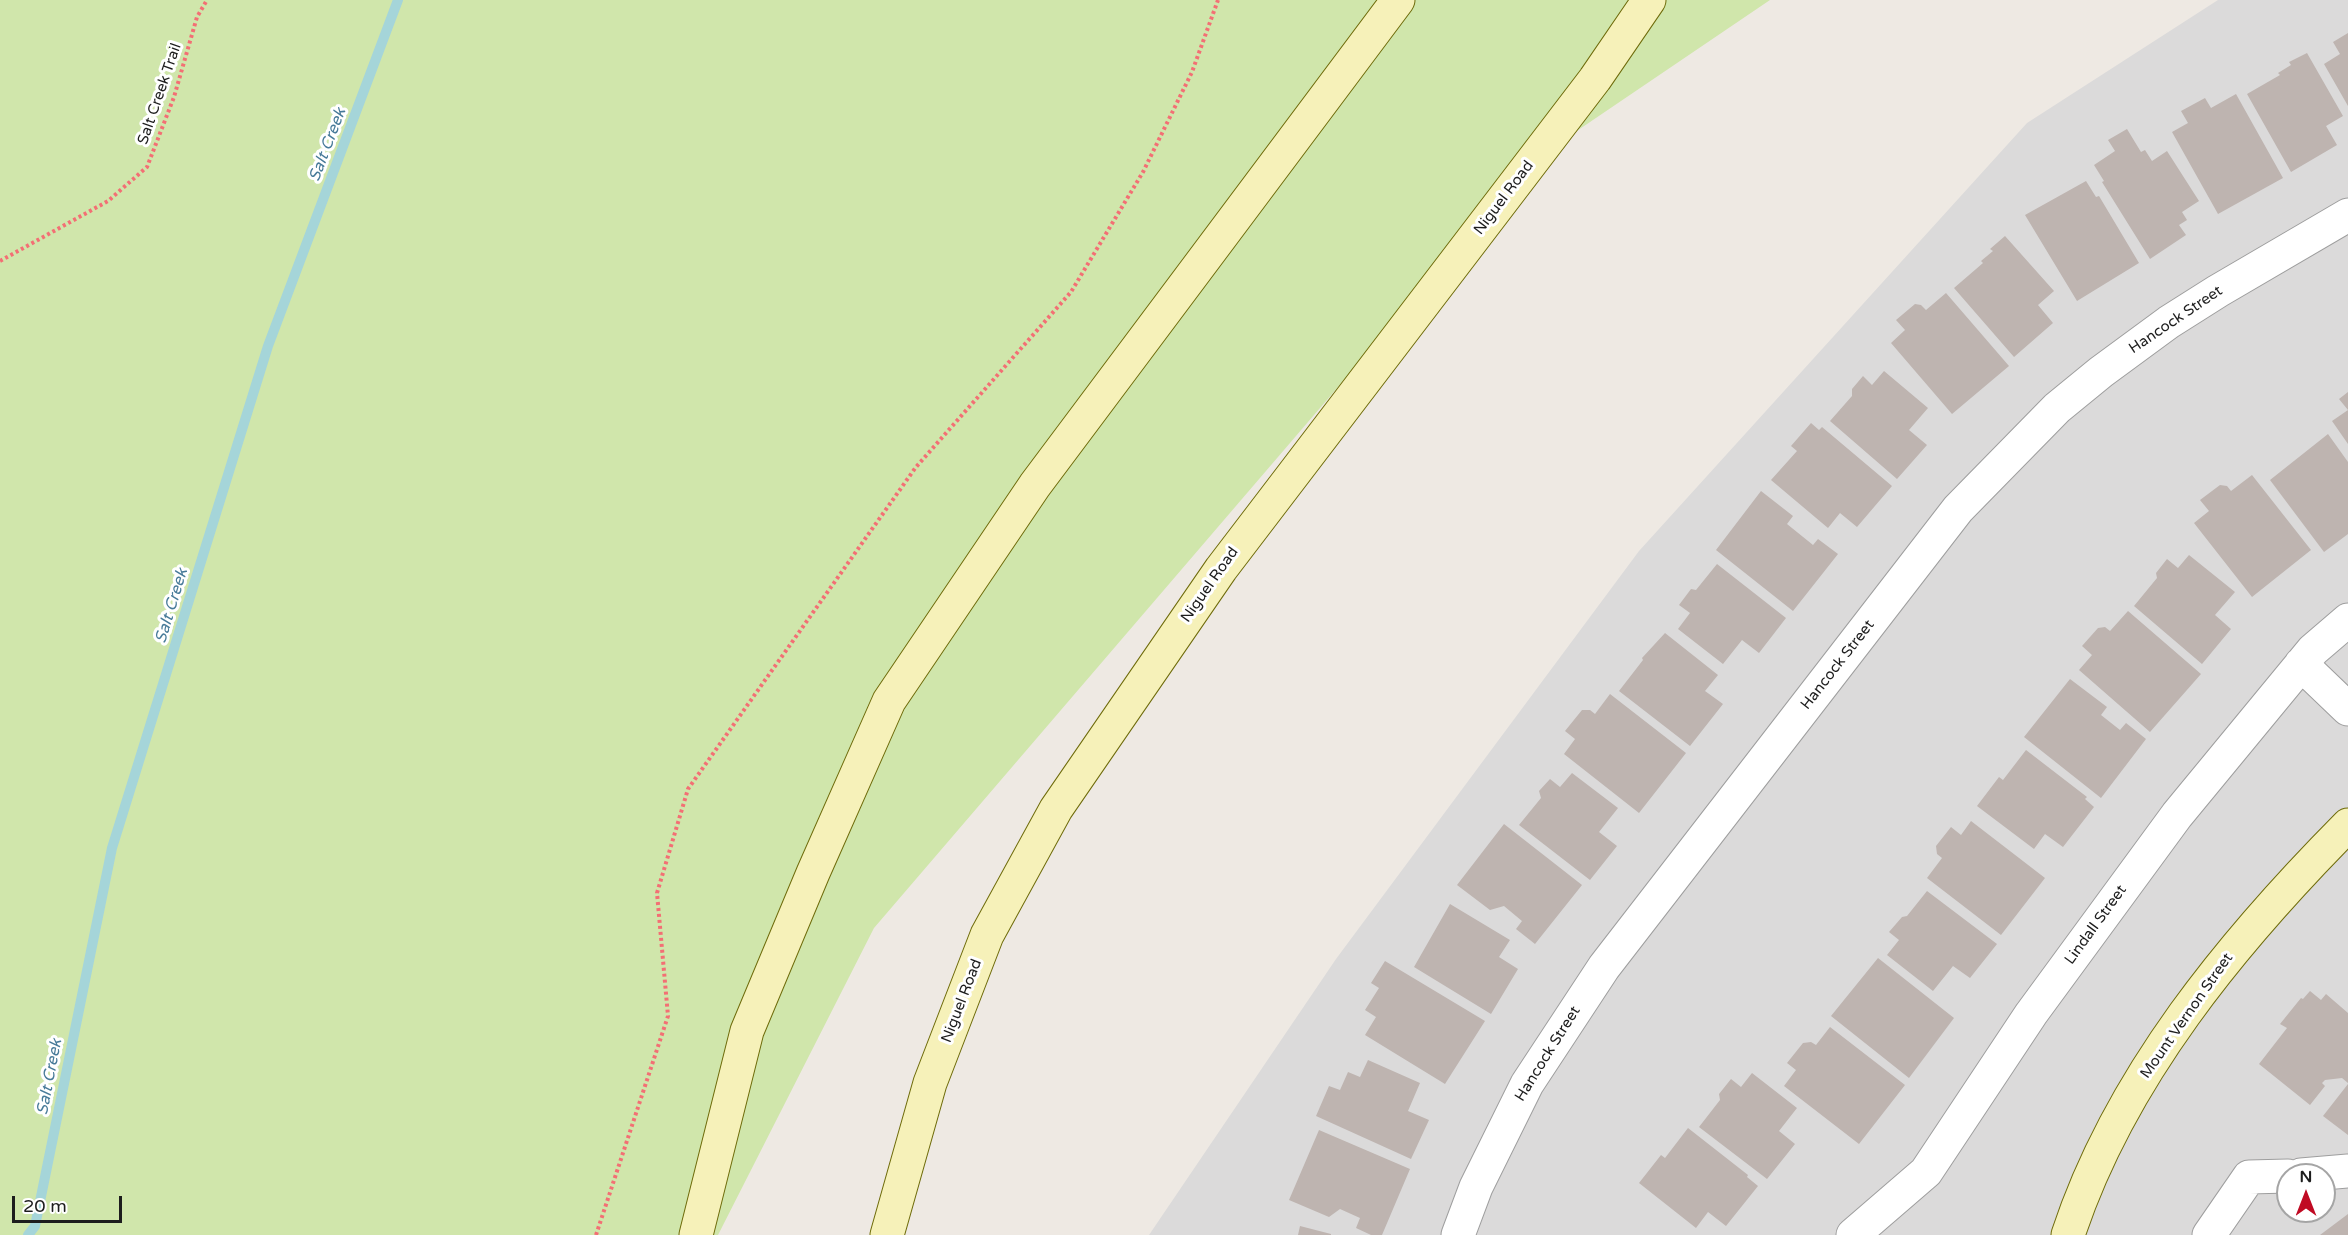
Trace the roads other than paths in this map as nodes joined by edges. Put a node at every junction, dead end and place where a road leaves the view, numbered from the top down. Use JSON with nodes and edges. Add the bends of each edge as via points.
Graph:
{"nodes":[{"id":1,"x":1398,"y":0,"type":"edge"},
{"id":2,"x":1649,"y":0,"type":"edge"},
{"id":3,"x":2348,"y":215,"type":"edge"},
{"id":4,"x":2348,"y":620,"type":"edge"},
{"id":5,"x":2301,"y":664,"type":"junction"},
{"id":6,"x":2348,"y":709,"type":"edge"},
{"id":7,"x":2348,"y":825,"type":"edge"},
{"id":8,"x":2276,"y":1176,"type":"edge"},
{"id":9,"x":696,"y":1235,"type":"edge"},
{"id":10,"x":887,"y":1235,"type":"edge"},
{"id":11,"x":1458,"y":1235,"type":"edge"},
{"id":12,"x":1853,"y":1235,"type":"edge"},
{"id":13,"x":2068,"y":1235,"type":"edge"},
{"id":14,"x":2209,"y":1235,"type":"edge"}],
"edges":[{"from":1,"to":9,"type":"main road","via":[[1035,485],[889,701],[747,1031]]},
{"from":2,"to":10,"type":"main road","name":"Niguel Road","via":[[1595,79],[1221,568],[1056,809],[987,935],[930,1083]]},
{"from":3,"to":11,"type":"street","name":"Hancock Street","via":[[2209,297],[2101,372],[2033,431],[1958,510],[1604,967],[1527,1084],[1476,1187]]},
{"from":4,"to":5,"type":"street","name":"Lindall Street"},
{"from":5,"to":6,"type":"street"},
{"from":5,"to":12,"type":"street","name":"Lindall Street","via":[[2177,815],[2031,1014],[1926,1172]]},
{"from":7,"to":13,"type":"main road","name":"Mount Vernon Street","via":[[2250,930],[2180,1022],[2147,1071],[2092,1172]]},
{"from":8,"to":14,"type":"street","via":[[2249,1177]]}]}
